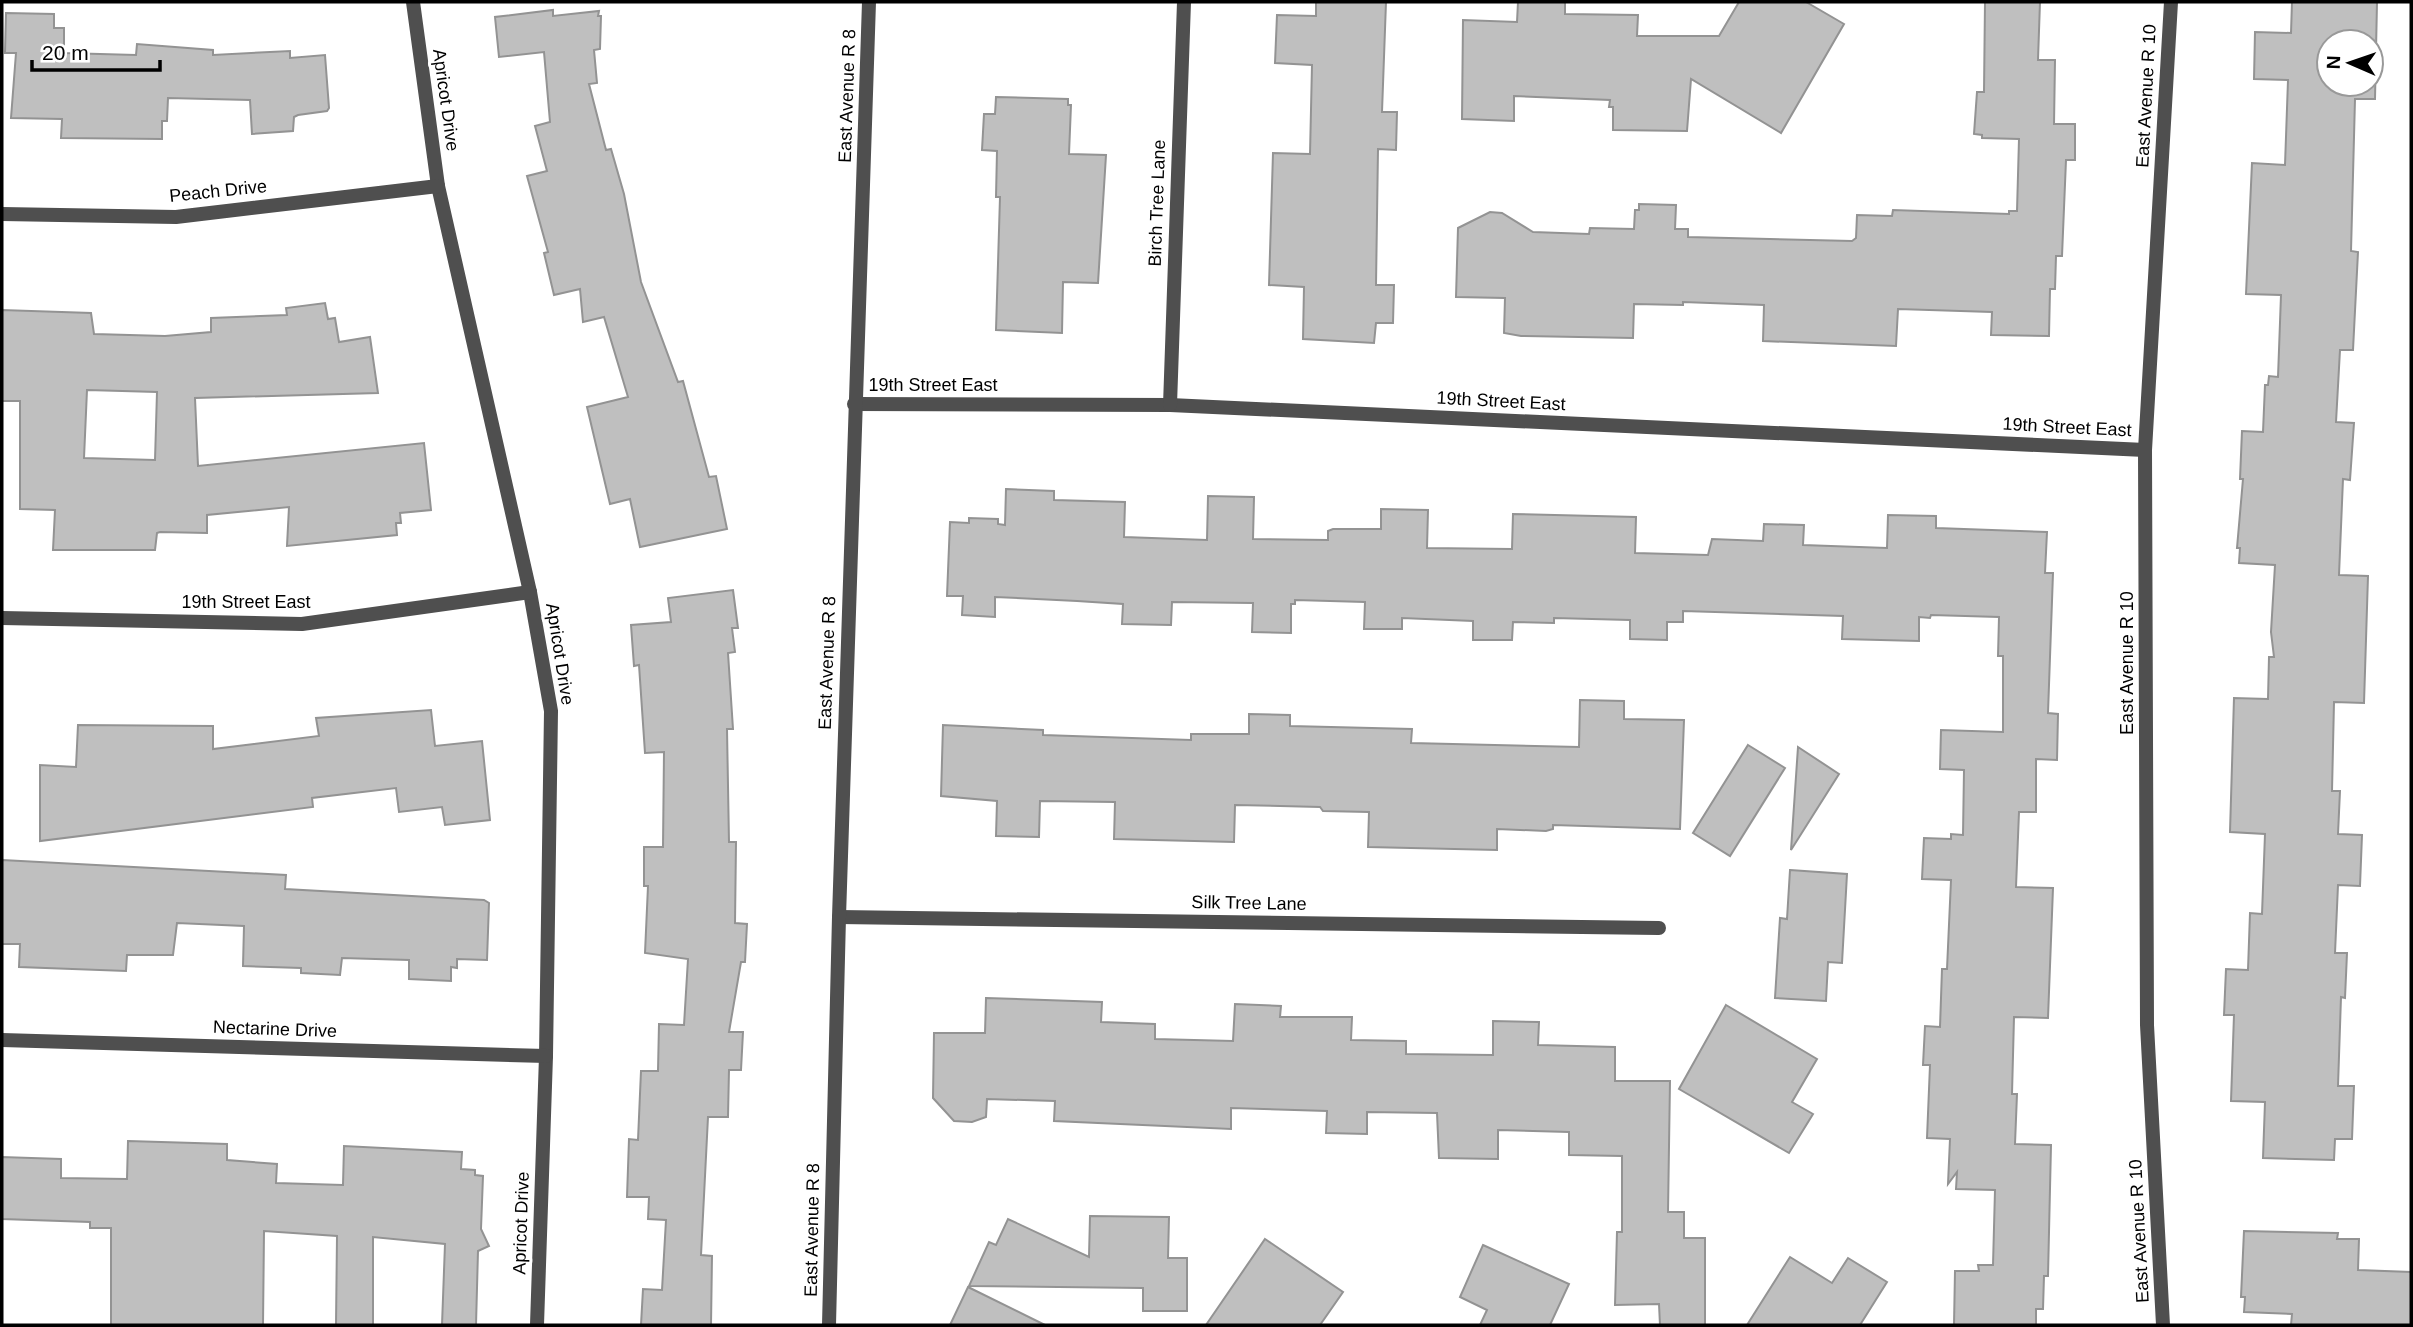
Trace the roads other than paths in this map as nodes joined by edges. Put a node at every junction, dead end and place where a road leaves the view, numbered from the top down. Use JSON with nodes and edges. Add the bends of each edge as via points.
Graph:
{"nodes":[{"id":1,"x":413,"y":2,"type":"edge"},
{"id":2,"x":869,"y":2,"type":"edge"},
{"id":3,"x":1184,"y":2,"type":"edge"},
{"id":4,"x":2171,"y":2,"type":"edge"},
{"id":5,"x":438,"y":186,"type":"junction"},
{"id":6,"x":2,"y":214,"type":"edge"},
{"id":7,"x":855,"y":404,"type":"junction"},
{"id":8,"x":1170,"y":405,"type":"junction"},
{"id":9,"x":2145,"y":450,"type":"junction"},
{"id":10,"x":530,"y":592,"type":"junction"},
{"id":11,"x":2,"y":618,"type":"edge"},
{"id":12,"x":839,"y":917,"type":"junction"},
{"id":13,"x":1658,"y":928,"type":"dead end"},
{"id":14,"x":2,"y":1040,"type":"edge"},
{"id":15,"x":546,"y":1056,"type":"junction"},
{"id":16,"x":537,"y":1325,"type":"edge"},
{"id":17,"x":829,"y":1325,"type":"edge"},
{"id":18,"x":2163,"y":1325,"type":"edge"}],
"edges":[{"from":1,"to":5,"type":"street","name":"Apricot Drive"},
{"from":2,"to":7,"type":"street","name":"East Avenue R 8"},
{"from":3,"to":8,"type":"street","name":"Birch Tree Lane"},
{"from":4,"to":9,"type":"street","name":"East Avenue R 10"},
{"from":5,"to":6,"type":"street","name":"Peach Drive","via":[[176,217]]},
{"from":5,"to":10,"type":"street","name":"Apricot Drive"},
{"from":7,"to":8,"type":"street","name":"19th Street East"},
{"from":7,"to":12,"type":"street","name":"East Avenue R 8"},
{"from":8,"to":9,"type":"street","name":"19th Street East"},
{"from":9,"to":18,"type":"street","name":"East Avenue R 10","via":[[2147,1025]]},
{"from":10,"to":11,"type":"street","name":"19th Street East","via":[[302,624]]},
{"from":10,"to":15,"type":"street","name":"Apricot Drive","via":[[551,711]]},
{"from":12,"to":13,"type":"street","name":"Silk Tree Lane"},
{"from":12,"to":17,"type":"street","name":"East Avenue R 8"},
{"from":14,"to":15,"type":"street","name":"Nectarine Drive"},
{"from":15,"to":16,"type":"street","name":"Apricot Drive"}]}
